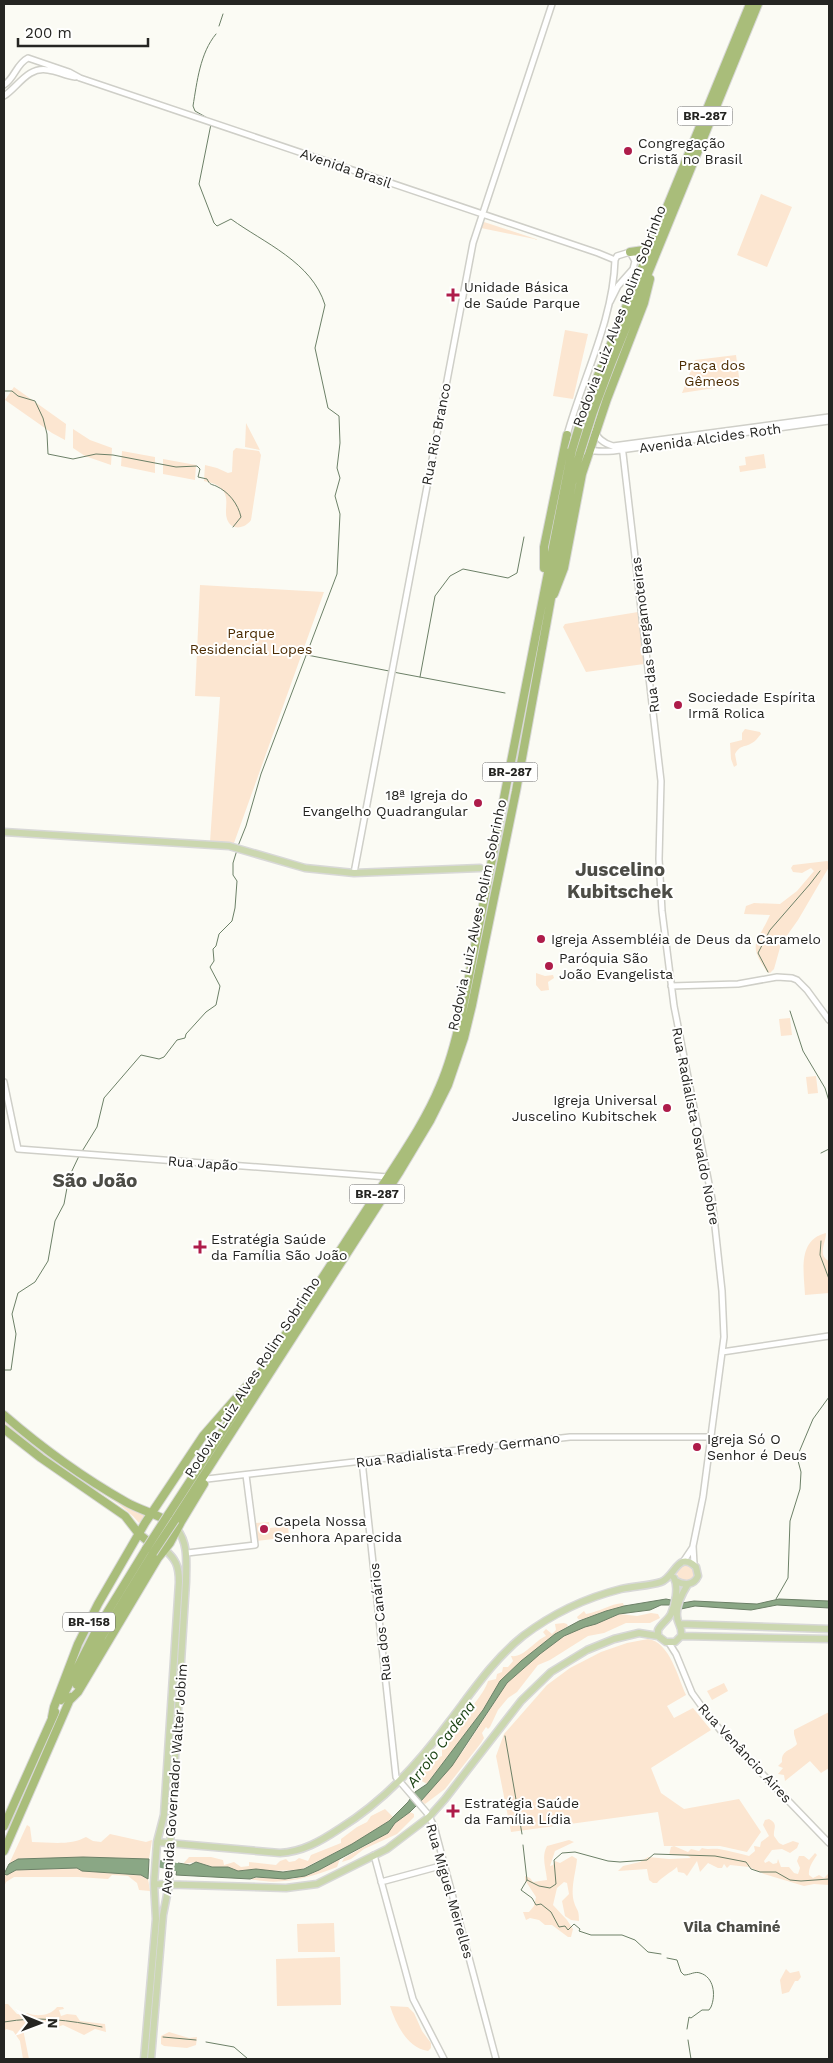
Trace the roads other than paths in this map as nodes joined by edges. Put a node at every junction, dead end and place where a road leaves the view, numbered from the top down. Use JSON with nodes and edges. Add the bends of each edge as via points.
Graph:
{"nodes":[{"id":1,"x":552,"y":4,"type":"edge"},
{"id":2,"x":750,"y":4,"type":"edge"},
{"id":3,"x":758,"y":4,"type":"edge"},
{"id":4,"x":38,"y":62,"type":"junction"},
{"id":5,"x":18,"y":67,"type":"junction"},
{"id":6,"x":34,"y":71,"type":"junction"},
{"id":7,"x":28,"y":74,"type":"junction"},
{"id":8,"x":76,"y":77,"type":"junction"},
{"id":9,"x":4,"y":85,"type":"edge"},
{"id":10,"x":4,"y":96,"type":"edge"},
{"id":11,"x":481,"y":214,"type":"junction"},
{"id":12,"x":659,"y":228,"type":"junction"},
{"id":13,"x":630,"y":252,"type":"junction"},
{"id":14,"x":616,"y":258,"type":"junction"},
{"id":15,"x":615,"y":268,"type":"junction"},
{"id":16,"x":650,"y":268,"type":"junction"},
{"id":17,"x":628,"y":274,"type":"junction"},
{"id":18,"x":610,"y":302,"type":"junction"},
{"id":19,"x":576,"y":405,"type":"junction"},
{"id":20,"x":829,"y":417,"type":"edge"},
{"id":21,"x":582,"y":419,"type":"junction"},
{"id":22,"x":829,"y":421,"type":"edge"},
{"id":23,"x":570,"y":423,"type":"junction"},
{"id":24,"x":595,"y":434,"type":"junction"},
{"id":25,"x":567,"y":435,"type":"junction"},
{"id":26,"x":622,"y":447,"type":"junction"},
{"id":27,"x":590,"y":451,"type":"junction"},
{"id":28,"x":544,"y":594,"type":"junction"},
{"id":29,"x":550,"y":600,"type":"junction"},
{"id":30,"x":661,"y":825,"type":"joint"},
{"id":31,"x":4,"y":832,"type":"edge"},
{"id":32,"x":480,"y":868,"type":"dead end"},
{"id":33,"x":354,"y":873,"type":"junction"},
{"id":34,"x":671,"y":986,"type":"junction"},
{"id":35,"x":829,"y":1020,"type":"edge"},
{"id":36,"x":4,"y":1082,"type":"edge"},
{"id":37,"x":388,"y":1177,"type":"junction"},
{"id":38,"x":829,"y":1336,"type":"edge"},
{"id":39,"x":722,"y":1352,"type":"junction"},
{"id":40,"x":272,"y":1369,"type":"junction"},
{"id":41,"x":262,"y":1370,"type":"junction"},
{"id":42,"x":4,"y":1415,"type":"edge"},
{"id":43,"x":4,"y":1429,"type":"edge"},
{"id":44,"x":711,"y":1437,"type":"junction"},
{"id":45,"x":362,"y":1462,"type":"junction"},
{"id":46,"x":246,"y":1474,"type":"junction"},
{"id":47,"x":207,"y":1479,"type":"junction"},
{"id":48,"x":151,"y":1514,"type":"junction"},
{"id":49,"x":172,"y":1517,"type":"junction"},
{"id":50,"x":177,"y":1529,"type":"junction"},
{"id":51,"x":140,"y":1534,"type":"junction"},
{"id":52,"x":693,"y":1546,"type":"junction"},
{"id":53,"x":164,"y":1549,"type":"junction"},
{"id":54,"x":150,"y":1551,"type":"junction"},
{"id":55,"x":186,"y":1553,"type":"junction"},
{"id":56,"x":683,"y":1562,"type":"junction"},
{"id":57,"x":694,"y":1564,"type":"junction"},
{"id":58,"x":673,"y":1572,"type":"junction"},
{"id":59,"x":676,"y":1581,"type":"junction"},
{"id":60,"x":688,"y":1584,"type":"junction"},
{"id":61,"x":678,"y":1596,"type":"junction"},
{"id":62,"x":674,"y":1611,"type":"junction"},
{"id":63,"x":666,"y":1620,"type":"junction"},
{"id":64,"x":679,"y":1622,"type":"junction"},
{"id":65,"x":829,"y":1629,"type":"edge"},
{"id":66,"x":658,"y":1636,"type":"junction"},
{"id":67,"x":680,"y":1638,"type":"junction"},
{"id":68,"x":829,"y":1638,"type":"edge"},
{"id":69,"x":669,"y":1643,"type":"junction"},
{"id":70,"x":676,"y":1654,"type":"junction"},
{"id":71,"x":69,"y":1701,"type":"junction"},
{"id":72,"x":52,"y":1717,"type":"junction"},
{"id":73,"x":399,"y":1782,"type":"junction"},
{"id":74,"x":429,"y":1817,"type":"junction"},
{"id":75,"x":4,"y":1826,"type":"edge"},
{"id":76,"x":171,"y":1842,"type":"junction"},
{"id":77,"x":829,"y":1843,"type":"edge"},
{"id":78,"x":157,"y":1845,"type":"junction"},
{"id":79,"x":4,"y":1850,"type":"edge"},
{"id":80,"x":374,"y":1855,"type":"junction"},
{"id":81,"x":444,"y":1865,"type":"junction"},
{"id":82,"x":154,"y":1882,"type":"junction"},
{"id":83,"x":381,"y":1882,"type":"junction"},
{"id":84,"x":169,"y":1883,"type":"junction"},
{"id":85,"x":144,"y":2059,"type":"edge"},
{"id":86,"x":151,"y":2059,"type":"edge"},
{"id":87,"x":444,"y":2059,"type":"edge"},
{"id":88,"x":496,"y":2059,"type":"edge"}],
"edges":[{"from":1,"to":11,"type":"street","name":"Rua Rio Branco"},
{"from":2,"to":12,"type":"highway","name":"Rodovia Luiz Alves Rolim Sobrinho","number":"BR-287"},
{"from":3,"to":16,"type":"highway","name":"Rodovia Luiz Alves Rolim Sobrinho","number":"BR-287"},
{"from":4,"to":5,"type":"street","via":[[28,58]]},
{"from":4,"to":6,"type":"street"},
{"from":4,"to":8,"type":"street","name":"Avenida Brasil"},
{"from":5,"to":7,"type":"street"},
{"from":5,"to":9,"type":"street"},
{"from":6,"to":7,"type":"street"},
{"from":6,"to":8,"type":"street","name":"Avenida Brasil","via":[[48,70]]},
{"from":7,"to":10,"type":"street"},
{"from":8,"to":11,"type":"street","name":"Avenida Brasil"},
{"from":11,"to":14,"type":"street","name":"Avenida Brasil"},
{"from":11,"to":33,"type":"street","name":"Rua Rio Branco","via":[[471,251]]},
{"from":12,"to":13,"type":"highway","via":[[644,250]]},
{"from":12,"to":28,"type":"highway","name":"Rodovia Luiz Alves Rolim Sobrinho","number":"BR-287","bridge":true,"via":[[585,407],[558,512]]},
{"from":13,"to":14,"type":"street"},
{"from":13,"to":17,"type":"street","via":[[635,265]]},
{"from":14,"to":15,"type":"street"},
{"from":15,"to":17,"type":"street"},
{"from":15,"to":18,"type":"street"},
{"from":16,"to":24,"type":"highway","number":"BR-287","via":[[644,303]]},
{"from":16,"to":29,"type":"highway","name":"Rodovia Luiz Alves Rolim Sobrinho","number":"BR-287","bridge":true,"via":[[611,364],[580,453]]},
{"from":17,"to":18,"type":"street"},
{"from":18,"to":19,"type":"street","name":"Rodovia Luiz Alves Rolim Sobrinho"},
{"from":19,"to":21,"type":"street"},
{"from":19,"to":23,"type":"street","name":"Rodovia Luiz Alves Rolim Sobrinho","number":"BR-287"},
{"from":20,"to":26,"type":"street","name":"Avenida Alcides Roth"},
{"from":21,"to":23,"type":"street"},
{"from":21,"to":24,"type":"street","via":[[591,424]]},
{"from":22,"to":26,"type":"street","name":"Avenida Alcides Roth"},
{"from":23,"to":25,"type":"street","name":"Rodovia Luiz Alves Rolim Sobrinho","number":"BR-287"},
{"from":24,"to":26,"type":"street","name":"Avenida Alcides Roth","via":[[604,444]]},
{"from":24,"to":27,"type":"highway","number":"BR-287"},
{"from":25,"to":27,"type":"street","via":[[571,441]]},
{"from":25,"to":28,"type":"highway","number":"BR-287","via":[[544,547]]},
{"from":26,"to":27,"type":"street","name":"Avenida Alcides Roth"},
{"from":26,"to":30,"type":"street","name":"Rua das Bergamoteiras","via":[[656,727]]},
{"from":27,"to":29,"type":"highway","number":"BR-287","via":[[582,474],[564,568]]},
{"from":28,"to":37,"type":"highway","name":"Rodovia Luiz Alves Rolim Sobrinho","number":"BR-287","via":[[454,1045],[434,1099]]},
{"from":29,"to":40,"type":"highway","name":"Rodovia Luiz Alves Rolim Sobrinho","number":"BR-287","via":[[516,791],[472,1005],[451,1078],[420,1140]]},
{"from":30,"to":34,"type":"street","name":"Rua Radialista Osvaldo Nobre","via":[[660,884]]},
{"from":31,"to":33,"type":"main road","via":[[230,846],[305,868]]},
{"from":32,"to":33,"type":"main road"},
{"from":34,"to":35,"type":"street","via":[[792,978],[807,990]]},
{"from":34,"to":39,"type":"street","name":"Rua Radialista Osvaldo Nobre","via":[[713,1205],[722,1300]]},
{"from":36,"to":37,"type":"street","name":"Rua Japão","via":[[18,1149]]},
{"from":37,"to":41,"type":"highway","name":"Rodovia Luiz Alves Rolim Sobrinho","number":"BR-287"},
{"from":38,"to":39,"type":"street"},
{"from":39,"to":44,"type":"street","name":"Rua Radialista Osvaldo Nobre"},
{"from":40,"to":47,"type":"highway","number":"BR-287"},
{"from":40,"to":49,"type":"highway","name":"Rodovia Luiz Alves Rolim Sobrinho","number":"BR-287"},
{"from":41,"to":48,"type":"highway","number":"BR-287","via":[[203,1436]]},
{"from":41,"to":49,"type":"highway","name":"Rodovia Luiz Alves Rolim Sobrinho","number":"BR-287"},
{"from":42,"to":48,"type":"highway","via":[[59,1458]]},
{"from":43,"to":51,"type":"highway","via":[[120,1511]]},
{"from":44,"to":45,"type":"street","name":"Rua Radialista Fredy Germano","via":[[570,1437]]},
{"from":44,"to":52,"type":"street","name":"Rua Radialista Osvaldo Nobre"},
{"from":45,"to":46,"type":"street","name":"Rua Radialista Fredy Germano"},
{"from":45,"to":73,"type":"street","name":"Rua dos Canários"},
{"from":46,"to":47,"type":"street","name":"Rua Radialista Fredy Germano"},
{"from":46,"to":55,"type":"street","via":[[255,1545]]},
{"from":47,"to":50,"type":"highway","number":"BR-287"},
{"from":48,"to":50,"type":"highway","via":[[169,1521]]},
{"from":48,"to":51,"type":"highway","number":"BR-287"},
{"from":49,"to":54,"type":"highway","number":"BR-287","bridge":true},
{"from":50,"to":53,"type":"highway","number":"BR-158"},
{"from":50,"to":55,"type":"main road","name":"Avenida Governador Walter Jobim"},
{"from":51,"to":53,"type":"highway","via":[[151,1545]]},
{"from":51,"to":72,"type":"highway","number":"BR-158","via":[[78,1644]]},
{"from":52,"to":56,"type":"street","name":"Rua Radialista Osvaldo Nobre"},
{"from":52,"to":57,"type":"street","name":"Rua Radialista Osvaldo Nobre"},
{"from":53,"to":71,"type":"highway","number":"BR-158","via":[[78,1692]]},
{"from":53,"to":78,"type":"main road","name":"Avenida Governador Walter Jobim","via":[[179,1568],[179,1582],[164,1815]]},
{"from":54,"to":71,"type":"highway","number":"BR-287"},
{"from":54,"to":72,"type":"highway","number":"BR-287","via":[[96,1629]]},
{"from":55,"to":76,"type":"main road","name":"Avenida Governador Walter Jobim"},
{"from":56,"to":57,"type":"main road"},
{"from":56,"to":58,"type":"main road","via":[[674,1567]]},
{"from":57,"to":60,"type":"main road","via":[[698,1576]]},
{"from":58,"to":59,"type":"main road"},
{"from":58,"to":73,"type":"main road","via":[[663,1581],[581,1602],[521,1637],[491,1668],[422,1758]]},
{"from":59,"to":60,"type":"main road"},
{"from":59,"to":61,"type":"main road"},
{"from":60,"to":61,"type":"main road"},
{"from":61,"to":62,"type":"main road"},
{"from":62,"to":63,"type":"main road"},
{"from":62,"to":64,"type":"main road"},
{"from":63,"to":64,"type":"main road"},
{"from":63,"to":66,"type":"main road","via":[[658,1630]]},
{"from":64,"to":65,"type":"main road"},
{"from":64,"to":67,"type":"main road"},
{"from":66,"to":69,"type":"main road"},
{"from":66,"to":74,"type":"main road","via":[[639,1634],[614,1639],[587,1650],[551,1672],[521,1701]]},
{"from":67,"to":68,"type":"main road","via":[[695,1635]]},
{"from":67,"to":69,"type":"main road"},
{"from":67,"to":70,"type":"street"},
{"from":69,"to":70,"type":"street","name":"Rua Venâncio Aires"},
{"from":70,"to":77,"type":"street","name":"Rua Venâncio Aires","via":[[692,1693],[705,1712]]},
{"from":71,"to":79,"type":"highway","number":"BR-158"},
{"from":72,"to":75,"type":"highway","number":"BR-158"},
{"from":73,"to":74,"type":"street","name":"Rua Miguel Meirelles"},
{"from":73,"to":76,"type":"main road","via":[[356,1819],[299,1850],[267,1852]]},
{"from":74,"to":80,"type":"main road","via":[[398,1842]]},
{"from":74,"to":81,"type":"street","name":"Rua Miguel Meirelles"},
{"from":76,"to":78,"type":"main road"},
{"from":76,"to":84,"type":"main road","name":"Avenida Governador Walter Jobim"},
{"from":78,"to":82,"type":"main road","name":"Avenida Governador Walter Jobim"},
{"from":80,"to":83,"type":"street"},
{"from":80,"to":84,"type":"main road","via":[[318,1884],[303,1887]]},
{"from":81,"to":83,"type":"street"},
{"from":81,"to":88,"type":"street","name":"Rua Miguel Meirelles"},
{"from":82,"to":84,"type":"main road"},
{"from":82,"to":85,"type":"main road","name":"Avenida Governador Walter Jobim","via":[[156,1919]]},
{"from":83,"to":87,"type":"street","via":[[413,1999]]},
{"from":84,"to":86,"type":"main road","name":"Avenida Governador Walter Jobim","via":[[163,1915]]}]}
